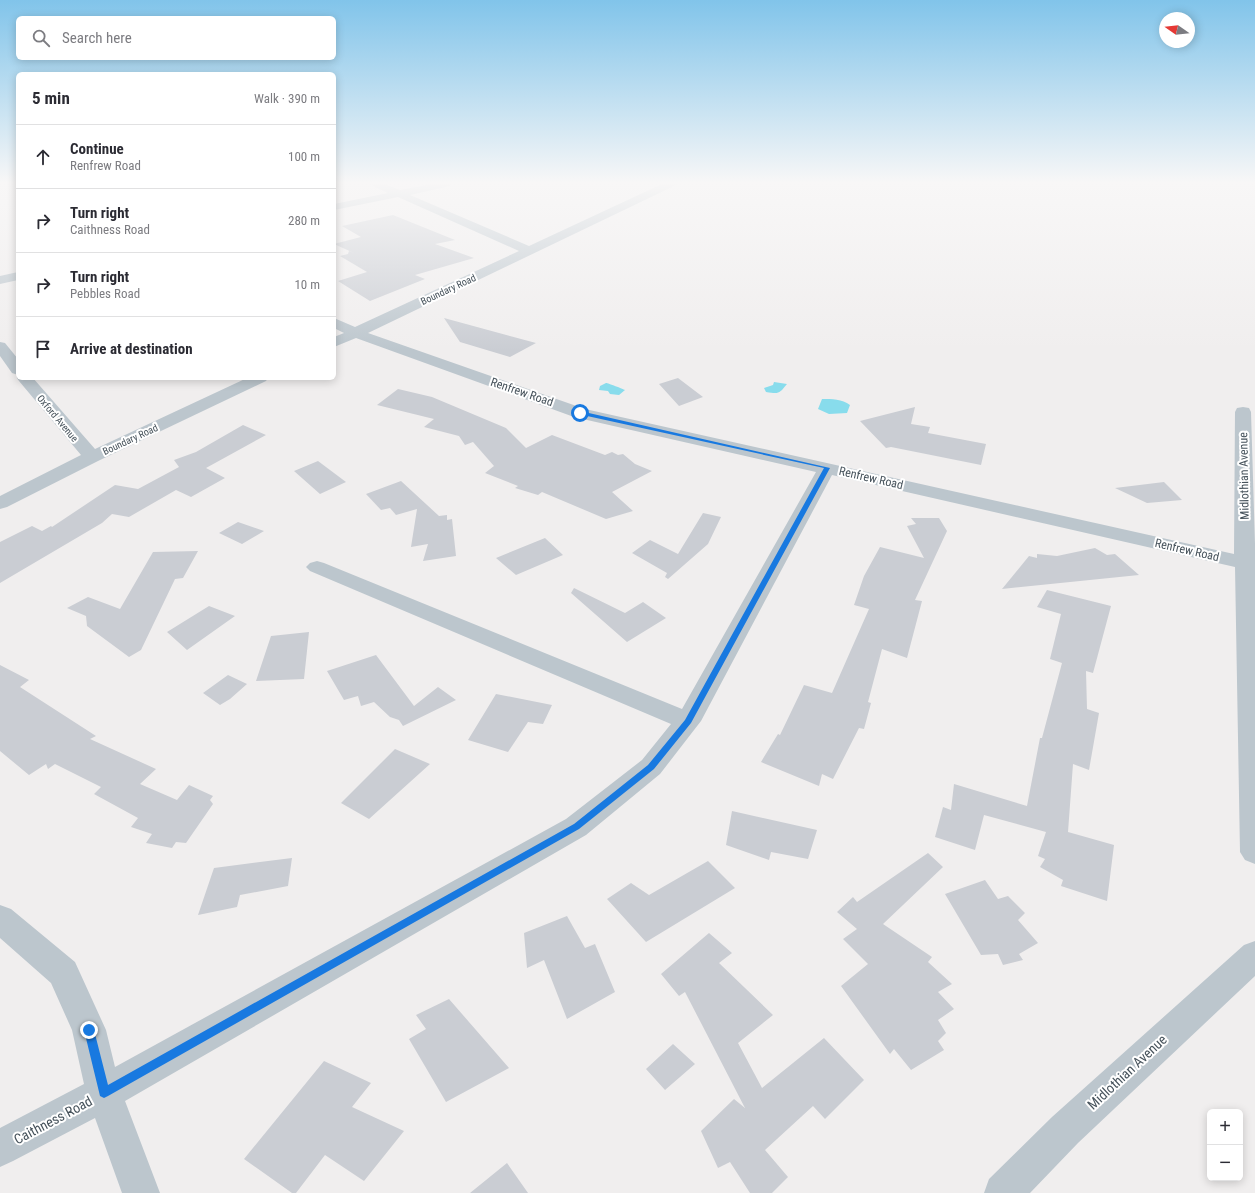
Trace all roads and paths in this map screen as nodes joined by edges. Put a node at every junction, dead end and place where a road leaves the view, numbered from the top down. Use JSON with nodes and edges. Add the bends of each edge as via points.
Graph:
{"nodes":[{"id":1,"x":503,"y":240,"type":"edge"},
{"id":2,"x":553,"y":240,"type":"edge"},
{"id":3,"x":529,"y":251,"type":"junction"},
{"id":4,"x":16,"y":276,"type":"edge"},
{"id":5,"x":0,"y":280,"type":"edge"},
{"id":6,"x":336,"y":323,"type":"edge"},
{"id":7,"x":355,"y":334,"type":"junction"},
{"id":8,"x":336,"y":342,"type":"edge"},
{"id":9,"x":0,"y":346,"type":"edge"},
{"id":10,"x":16,"y":367,"type":"edge"},
{"id":11,"x":27,"y":380,"type":"edge"},
{"id":12,"x":256,"y":380,"type":"edge"},
{"id":13,"x":1243,"y":412,"type":"dead end"},
{"id":14,"x":92,"y":457,"type":"junction"},
{"id":15,"x":827,"y":468,"type":"junction"},
{"id":16,"x":0,"y":503,"type":"edge"},
{"id":17,"x":1250,"y":564,"type":"edge"},
{"id":18,"x":317,"y":567,"type":"dead end"},
{"id":19,"x":688,"y":721,"type":"junction"},
{"id":20,"x":1255,"y":852,"type":"edge"},
{"id":21,"x":0,"y":919,"type":"edge"},
{"id":22,"x":1255,"y":955,"type":"edge"},
{"id":23,"x":104,"y":1092,"type":"junction"},
{"id":24,"x":0,"y":1148,"type":"edge"},
{"id":25,"x":141,"y":1193,"type":"edge"},
{"id":26,"x":1003,"y":1193,"type":"edge"}],
"edges":[{"from":1,"to":3,"type":"street"},
{"from":2,"to":3,"type":"street","name":"Boundary Road"},
{"from":3,"to":7,"type":"street","name":"Boundary Road"},
{"from":4,"to":5,"type":"street"},
{"from":6,"to":7,"type":"street","name":"Renfrew Road"},
{"from":7,"to":8,"type":"street","name":"Boundary Road"},
{"from":7,"to":15,"type":"street","name":"Renfrew Road","via":[[580,413]]},
{"from":9,"to":10,"type":"street"},
{"from":11,"to":14,"type":"street","name":"Oxford Avenue"},
{"from":12,"to":14,"type":"street","name":"Boundary Road"},
{"from":13,"to":17,"type":"street","name":"Midlothian Avenue"},
{"from":14,"to":16,"type":"street","name":"Boundary Road"},
{"from":15,"to":17,"type":"street","name":"Renfrew Road"},
{"from":15,"to":19,"type":"street","name":"Caithness Road"},
{"from":17,"to":20,"type":"street","name":"Midlothian Avenue"},
{"from":18,"to":19,"type":"street"},
{"from":19,"to":23,"type":"street","name":"Caithness Road","via":[[651,767],[576,827]]},
{"from":21,"to":23,"type":"street","via":[[63,973],[89,1030]]},
{"from":22,"to":26,"type":"street","name":"Midlothian Avenue","via":[[1065,1130]]},
{"from":23,"to":24,"type":"street","name":"Caithness Road"},
{"from":23,"to":25,"type":"street"}]}
